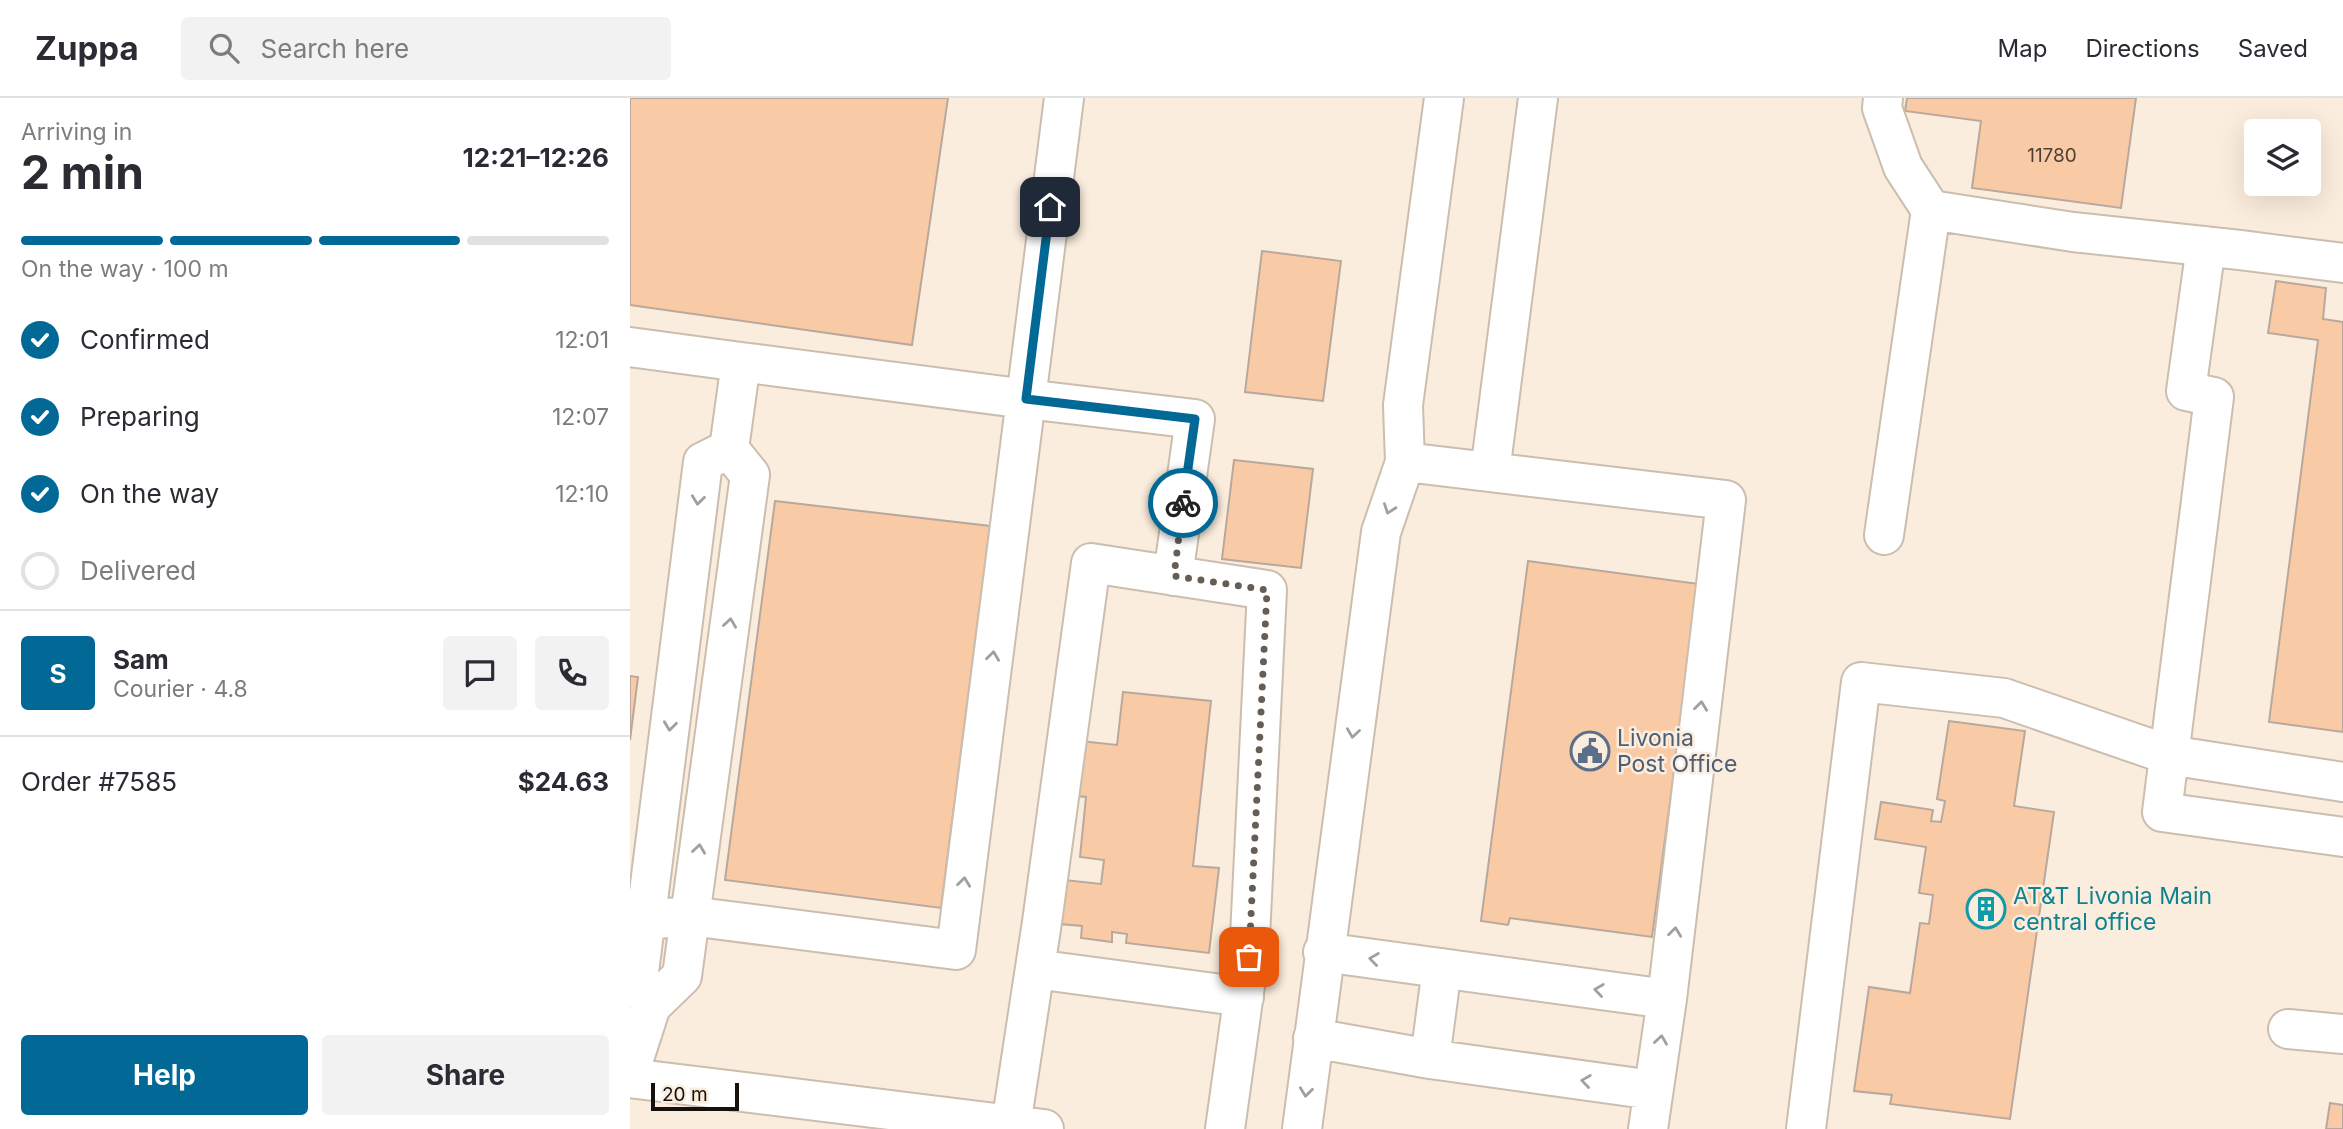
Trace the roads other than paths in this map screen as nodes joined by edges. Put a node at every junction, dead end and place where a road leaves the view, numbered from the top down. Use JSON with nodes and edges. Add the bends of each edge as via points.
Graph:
{"nodes":[{"id":1,"x":1064,"y":98,"type":"edge"},
{"id":2,"x":1444,"y":98,"type":"edge"},
{"id":3,"x":1538,"y":98,"type":"edge"},
{"id":4,"x":1883,"y":98,"type":"edge"},
{"id":5,"x":1931,"y":210,"type":"junction"},
{"id":6,"x":2206,"y":246,"type":"junction"},
{"id":7,"x":2343,"y":263,"type":"edge"},
{"id":8,"x":630,"y":346,"type":"edge"},
{"id":9,"x":741,"y":362,"type":"junction"},
{"id":10,"x":1026,"y":399,"type":"junction"},
{"id":11,"x":729,"y":449,"type":"junction"},
{"id":12,"x":1405,"y":462,"type":"junction"},
{"id":13,"x":1481,"y":471,"type":"junction"},
{"id":14,"x":1884,"y":535,"type":"dead end"},
{"id":15,"x":1174,"y":576,"type":"junction"},
{"id":16,"x":2169,"y":755,"type":"junction"},
{"id":17,"x":2343,"y":782,"type":"edge"},
{"id":18,"x":2343,"y":837,"type":"edge"},
{"id":19,"x":690,"y":916,"type":"junction"},
{"id":20,"x":638,"y":919,"type":"edge"},
{"id":21,"x":1323,"y":952,"type":"junction"},
{"id":22,"x":1442,"y":968,"type":"junction"},
{"id":23,"x":1035,"y":969,"type":"junction"},
{"id":24,"x":1244,"y":997,"type":"junction"},
{"id":25,"x":1667,"y":999,"type":"junction"},
{"id":26,"x":651,"y":1006,"type":"junction"},
{"id":27,"x":2288,"y":1029,"type":"dead end"},
{"id":28,"x":2343,"y":1034,"type":"edge"},
{"id":29,"x":1313,"y":1038,"type":"junction"},
{"id":30,"x":1430,"y":1059,"type":"junction"},
{"id":31,"x":630,"y":1071,"type":"edge"},
{"id":32,"x":630,"y":1078,"type":"edge"},
{"id":33,"x":1653,"y":1090,"type":"junction"},
{"id":34,"x":903,"y":1120,"type":"edge"},
{"id":35,"x":1008,"y":1126,"type":"edge"},
{"id":36,"x":1225,"y":1129,"type":"edge"},
{"id":37,"x":1301,"y":1129,"type":"edge"},
{"id":38,"x":1648,"y":1129,"type":"edge"},
{"id":39,"x":1806,"y":1129,"type":"edge"}],
"edges":[{"from":1,"to":10,"type":"main road"},
{"from":2,"to":12,"type":"main road","via":[[1403,405]]},
{"from":3,"to":13,"type":"main road"},
{"from":4,"to":5,"type":"main road","via":[[1882,108],[1903,167]]},
{"from":5,"to":6,"type":"main road"},
{"from":5,"to":14,"type":"main road"},
{"from":6,"to":7,"type":"main road"},
{"from":6,"to":16,"type":"main road","via":[[2186,391],[2214,397]]},
{"from":8,"to":9,"type":"main road"},
{"from":9,"to":10,"type":"main road"},
{"from":9,"to":11,"type":"main road"},
{"from":10,"to":15,"type":"main road","via":[[1195,419]]},
{"from":19,"to":10,"type":"main road","one_way":true,"via":[[956,950]]},
{"from":19,"to":11,"type":"main road","one_way":true,"via":[[750,475]]},
{"from":11,"to":20,"type":"main road","one_way":true,"via":[[703,462]]},
{"from":12,"to":13,"type":"main road"},
{"from":12,"to":21,"type":"main road","one_way":true,"via":[[1381,532]]},
{"from":25,"to":13,"type":"main road","one_way":true,"via":[[1726,500]]},
{"from":15,"to":23,"type":"main road","via":[[1091,564]]},
{"from":15,"to":24,"type":"main road","via":[[1267,590]]},
{"from":16,"to":17,"type":"main road"},
{"from":16,"to":18,"type":"main road","via":[[2162,812]]},
{"from":16,"to":39,"type":"main road","via":[[2004,698],[1861,682]]},
{"from":19,"to":20,"type":"main road"},
{"from":19,"to":26,"type":"main road","via":[[682,976]]},
{"from":20,"to":26,"type":"main road","via":[[638,981]]},
{"from":22,"to":21,"type":"main road","one_way":true},
{"from":21,"to":29,"type":"main road"},
{"from":25,"to":22,"type":"main road","one_way":true},
{"from":22,"to":30,"type":"main road"},
{"from":23,"to":24,"type":"main road"},
{"from":23,"to":35,"type":"main road"},
{"from":24,"to":36,"type":"main road"},
{"from":33,"to":25,"type":"main road","one_way":true},
{"from":26,"to":31,"type":"main road"},
{"from":27,"to":28,"type":"main road"},
{"from":29,"to":30,"type":"main road"},
{"from":29,"to":37,"type":"main road","one_way":true},
{"from":33,"to":30,"type":"main road","one_way":true},
{"from":32,"to":34,"type":"main road"},
{"from":33,"to":38,"type":"main road"},
{"from":34,"to":35,"type":"main road"}]}
